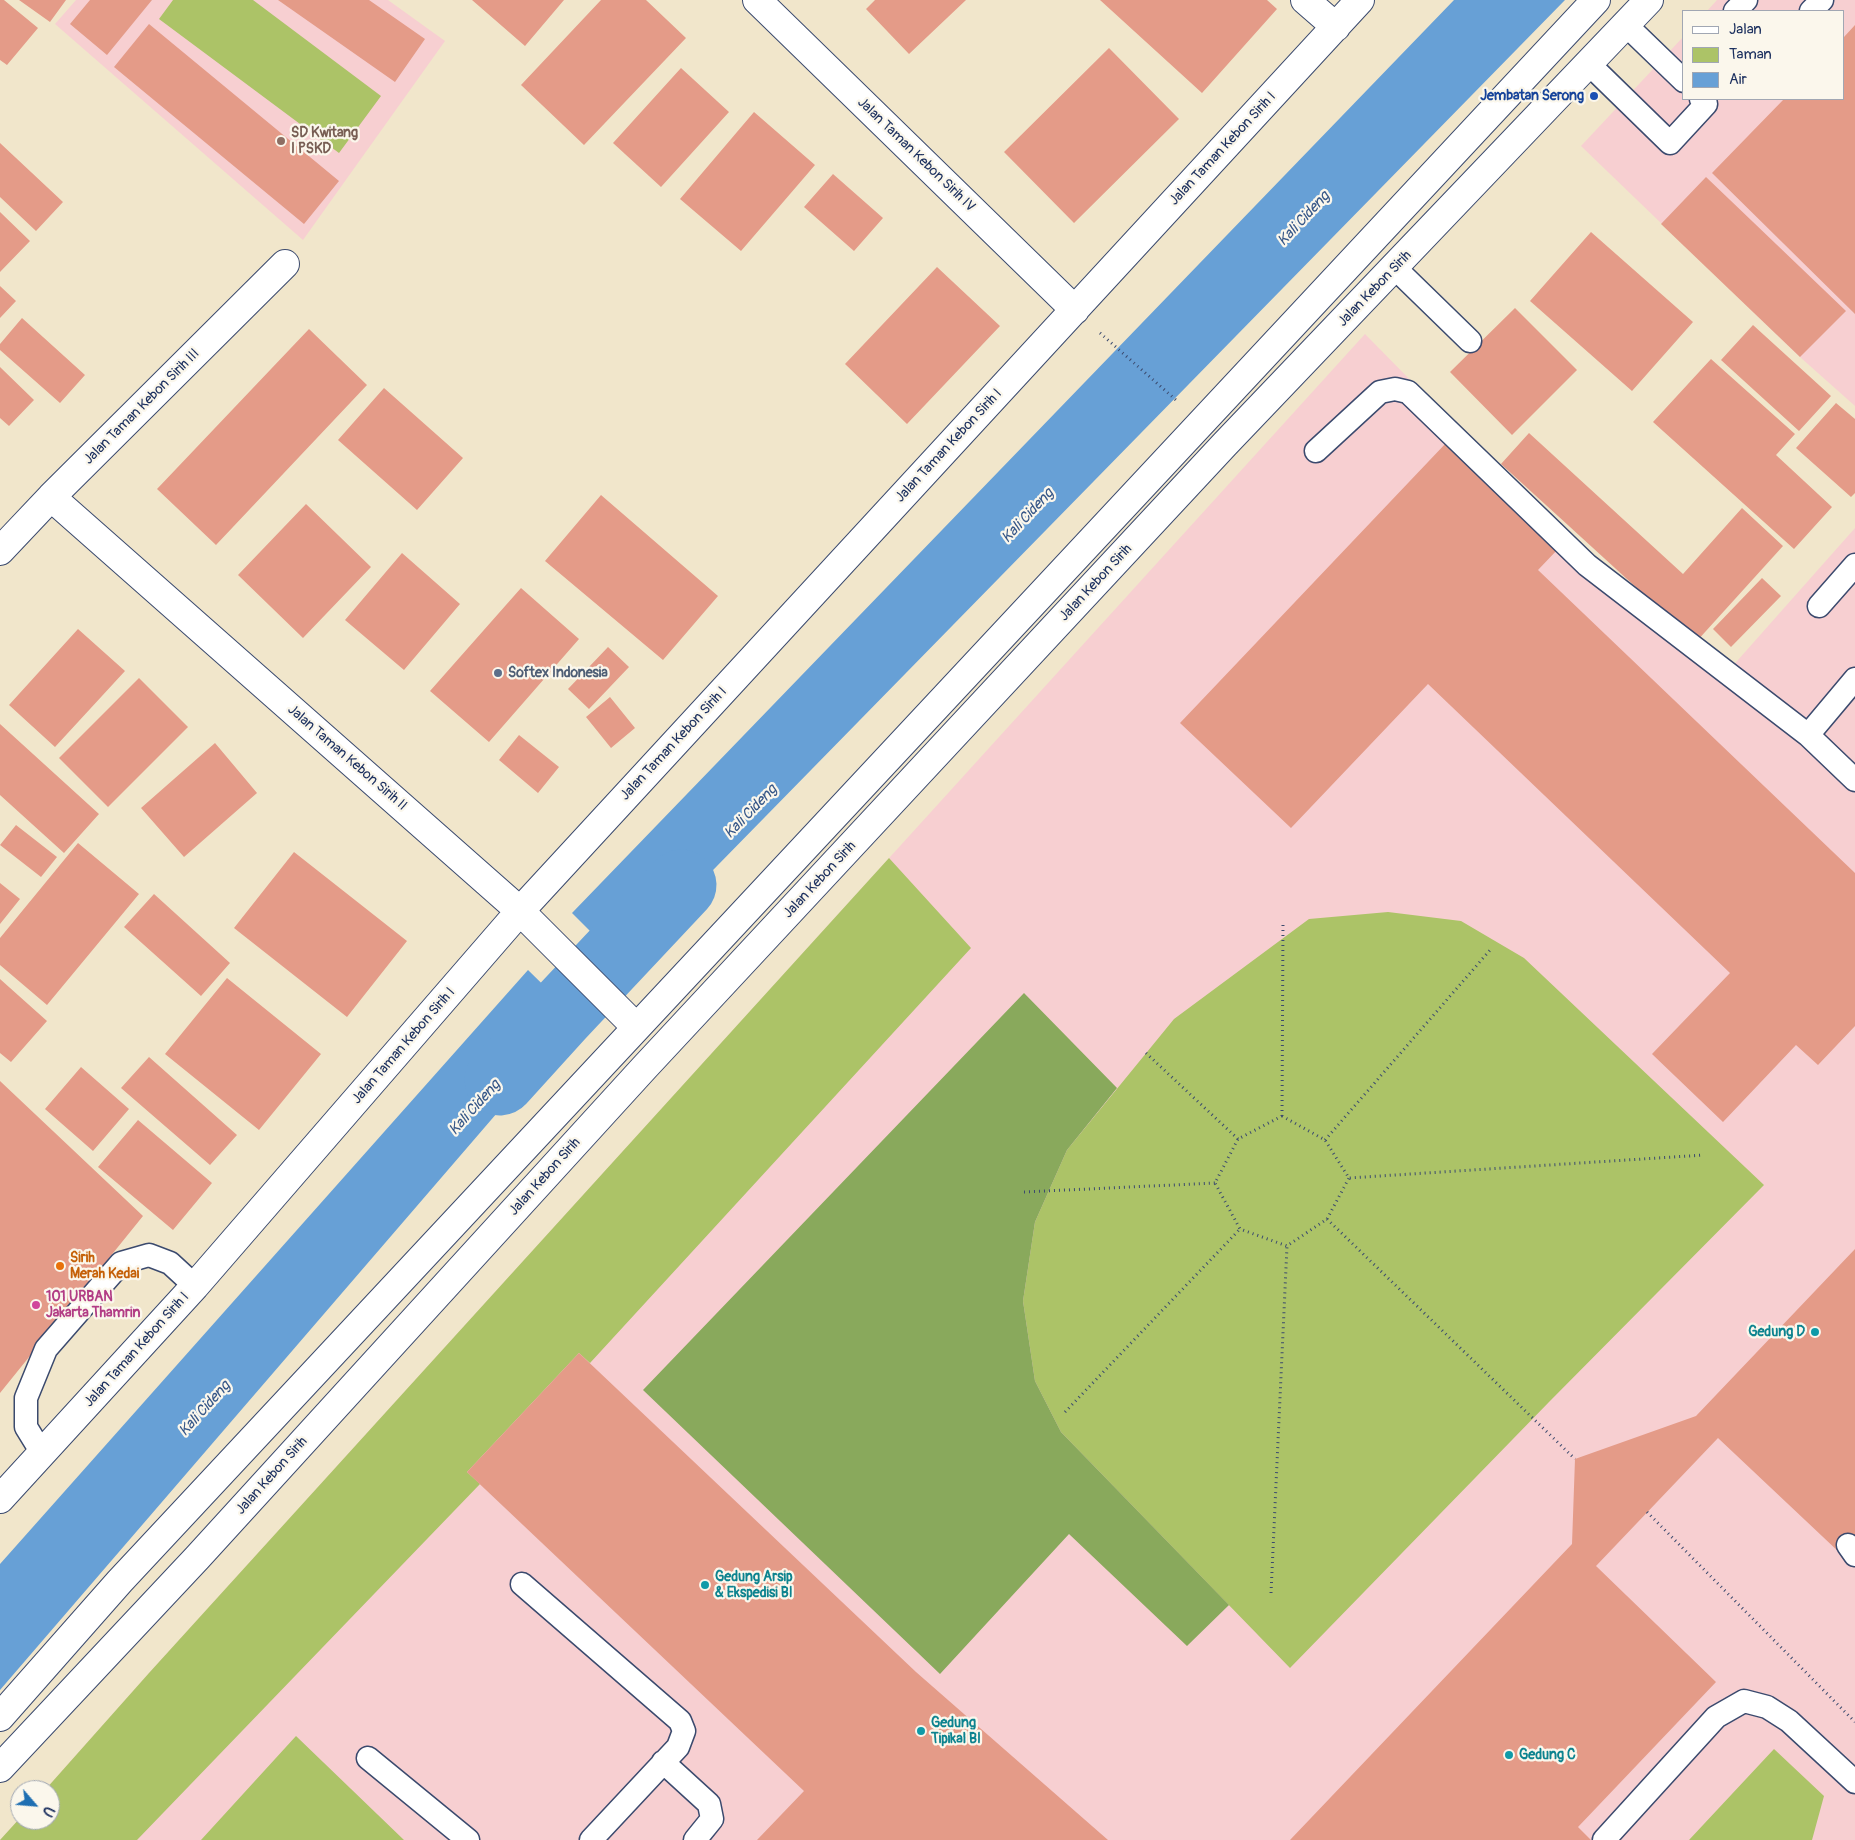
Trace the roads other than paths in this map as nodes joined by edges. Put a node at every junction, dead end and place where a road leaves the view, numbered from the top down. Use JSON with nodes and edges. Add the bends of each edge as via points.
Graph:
{"nodes":[{"id":1,"x":757,"y":0,"type":"edge"},
{"id":2,"x":1305,"y":0,"type":"edge"},
{"id":3,"x":1360,"y":0,"type":"edge"},
{"id":4,"x":1596,"y":0,"type":"edge"},
{"id":5,"x":1650,"y":0,"type":"edge"},
{"id":6,"x":1746,"y":0,"type":"edge"},
{"id":7,"x":1822,"y":0,"type":"edge"},
{"id":8,"x":1736,"y":10,"type":"edge"},
{"id":9,"x":1812,"y":10,"type":"edge"},
{"id":10,"x":1626,"y":25,"type":"junction"},
{"id":11,"x":1336,"y":27,"type":"junction"},
{"id":12,"x":1589,"y":64,"type":"junction"},
{"id":13,"x":1682,"y":79,"type":"edge"},
{"id":14,"x":1702,"y":100,"type":"edge"},
{"id":15,"x":285,"y":264,"type":"dead end"},
{"id":16,"x":1395,"y":268,"type":"junction"},
{"id":17,"x":1075,"y":310,"type":"junction"},
{"id":18,"x":1470,"y":341,"type":"dead end"},
{"id":19,"x":1316,"y":451,"type":"dead end"},
{"id":20,"x":51,"y":497,"type":"junction"},
{"id":21,"x":0,"y":552,"type":"edge"},
{"id":22,"x":1855,"y":565,"type":"edge"},
{"id":23,"x":1819,"y":606,"type":"dead end"},
{"id":24,"x":1855,"y":679,"type":"edge"},
{"id":25,"x":1808,"y":735,"type":"junction"},
{"id":26,"x":1855,"y":780,"type":"edge"},
{"id":27,"x":520,"y":911,"type":"junction"},
{"id":28,"x":636,"y":1027,"type":"junction"},
{"id":29,"x":195,"y":1286,"type":"junction"},
{"id":30,"x":42,"y":1453,"type":"junction"},
{"id":31,"x":0,"y":1499,"type":"edge"},
{"id":32,"x":522,"y":1584,"type":"dead end"},
{"id":33,"x":0,"y":1717,"type":"edge"},
{"id":34,"x":368,"y":1758,"type":"dead end"},
{"id":35,"x":663,"y":1762,"type":"junction"},
{"id":36,"x":0,"y":1768,"type":"edge"},
{"id":37,"x":1855,"y":1782,"type":"edge"},
{"id":38,"x":468,"y":1840,"type":"edge"},
{"id":39,"x":591,"y":1840,"type":"edge"},
{"id":40,"x":694,"y":1840,"type":"edge"},
{"id":41,"x":1604,"y":1840,"type":"edge"}],
"edges":[{"from":1,"to":17,"type":"main road","name":"Jalan Taman Kebon Sirih IV"},
{"from":2,"to":11,"type":"main road"},
{"from":3,"to":11,"type":"main road","name":"Jalan Taman Kebon Sirih I"},
{"from":4,"to":28,"type":"main road"},
{"from":5,"to":10,"type":"main road","name":"Jalan Kebon Sirih"},
{"from":6,"to":8,"type":"lane"},
{"from":7,"to":9,"type":"lane"},
{"from":10,"to":12,"type":"main road","name":"Jalan Kebon Sirih"},
{"from":10,"to":13,"type":"lane"},
{"from":11,"to":17,"type":"main road","name":"Jalan Taman Kebon Sirih I"},
{"from":12,"to":14,"type":"lane","via":[[1670,143],[1706,104]]},
{"from":12,"to":16,"type":"main road","name":"Jalan Kebon Sirih"},
{"from":15,"to":20,"type":"main road","name":"Jalan Taman Kebon Sirih III"},
{"from":16,"to":18,"type":"lane"},
{"from":16,"to":36,"type":"main road","name":"Jalan Kebon Sirih","via":[[1225,444]]},
{"from":17,"to":27,"type":"main road","name":"Jalan Taman Kebon Sirih I"},
{"from":19,"to":25,"type":"lane","via":[[1380,392],[1395,389],[1408,392],[1587,566]]},
{"from":20,"to":21,"type":"main road","name":"Jalan Taman Kebon Sirih III"},
{"from":20,"to":27,"type":"main road","name":"Jalan Taman Kebon Sirih II"},
{"from":22,"to":23,"type":"lane"},
{"from":24,"to":25,"type":"lane"},
{"from":25,"to":26,"type":"lane"},
{"from":27,"to":28,"type":"main road","name":"Jalan Taman Kebon Sirih II"},
{"from":27,"to":29,"type":"main road","name":"Jalan Taman Kebon Sirih I"},
{"from":28,"to":33,"type":"main road","via":[[120,1581]]},
{"from":29,"to":30,"type":"main road","name":"Jalan Taman Kebon Sirih I"},
{"from":29,"to":30,"type":"lane","via":[[170,1263],[149,1256],[121,1264],[46,1349],[32,1381],[26,1398],[26,1427]]},
{"from":30,"to":31,"type":"main road","name":"Jalan Taman Kebon Sirih I"},
{"from":32,"to":35,"type":"lane","via":[[680,1721],[684,1731],[678,1747]]},
{"from":34,"to":38,"type":"lane"},
{"from":35,"to":39,"type":"lane"},
{"from":35,"to":40,"type":"lane","via":[[709,1804],[712,1820]]},
{"from":37,"to":41,"type":"lane","via":[[1789,1721],[1767,1707],[1744,1701],[1716,1717]]}]}
